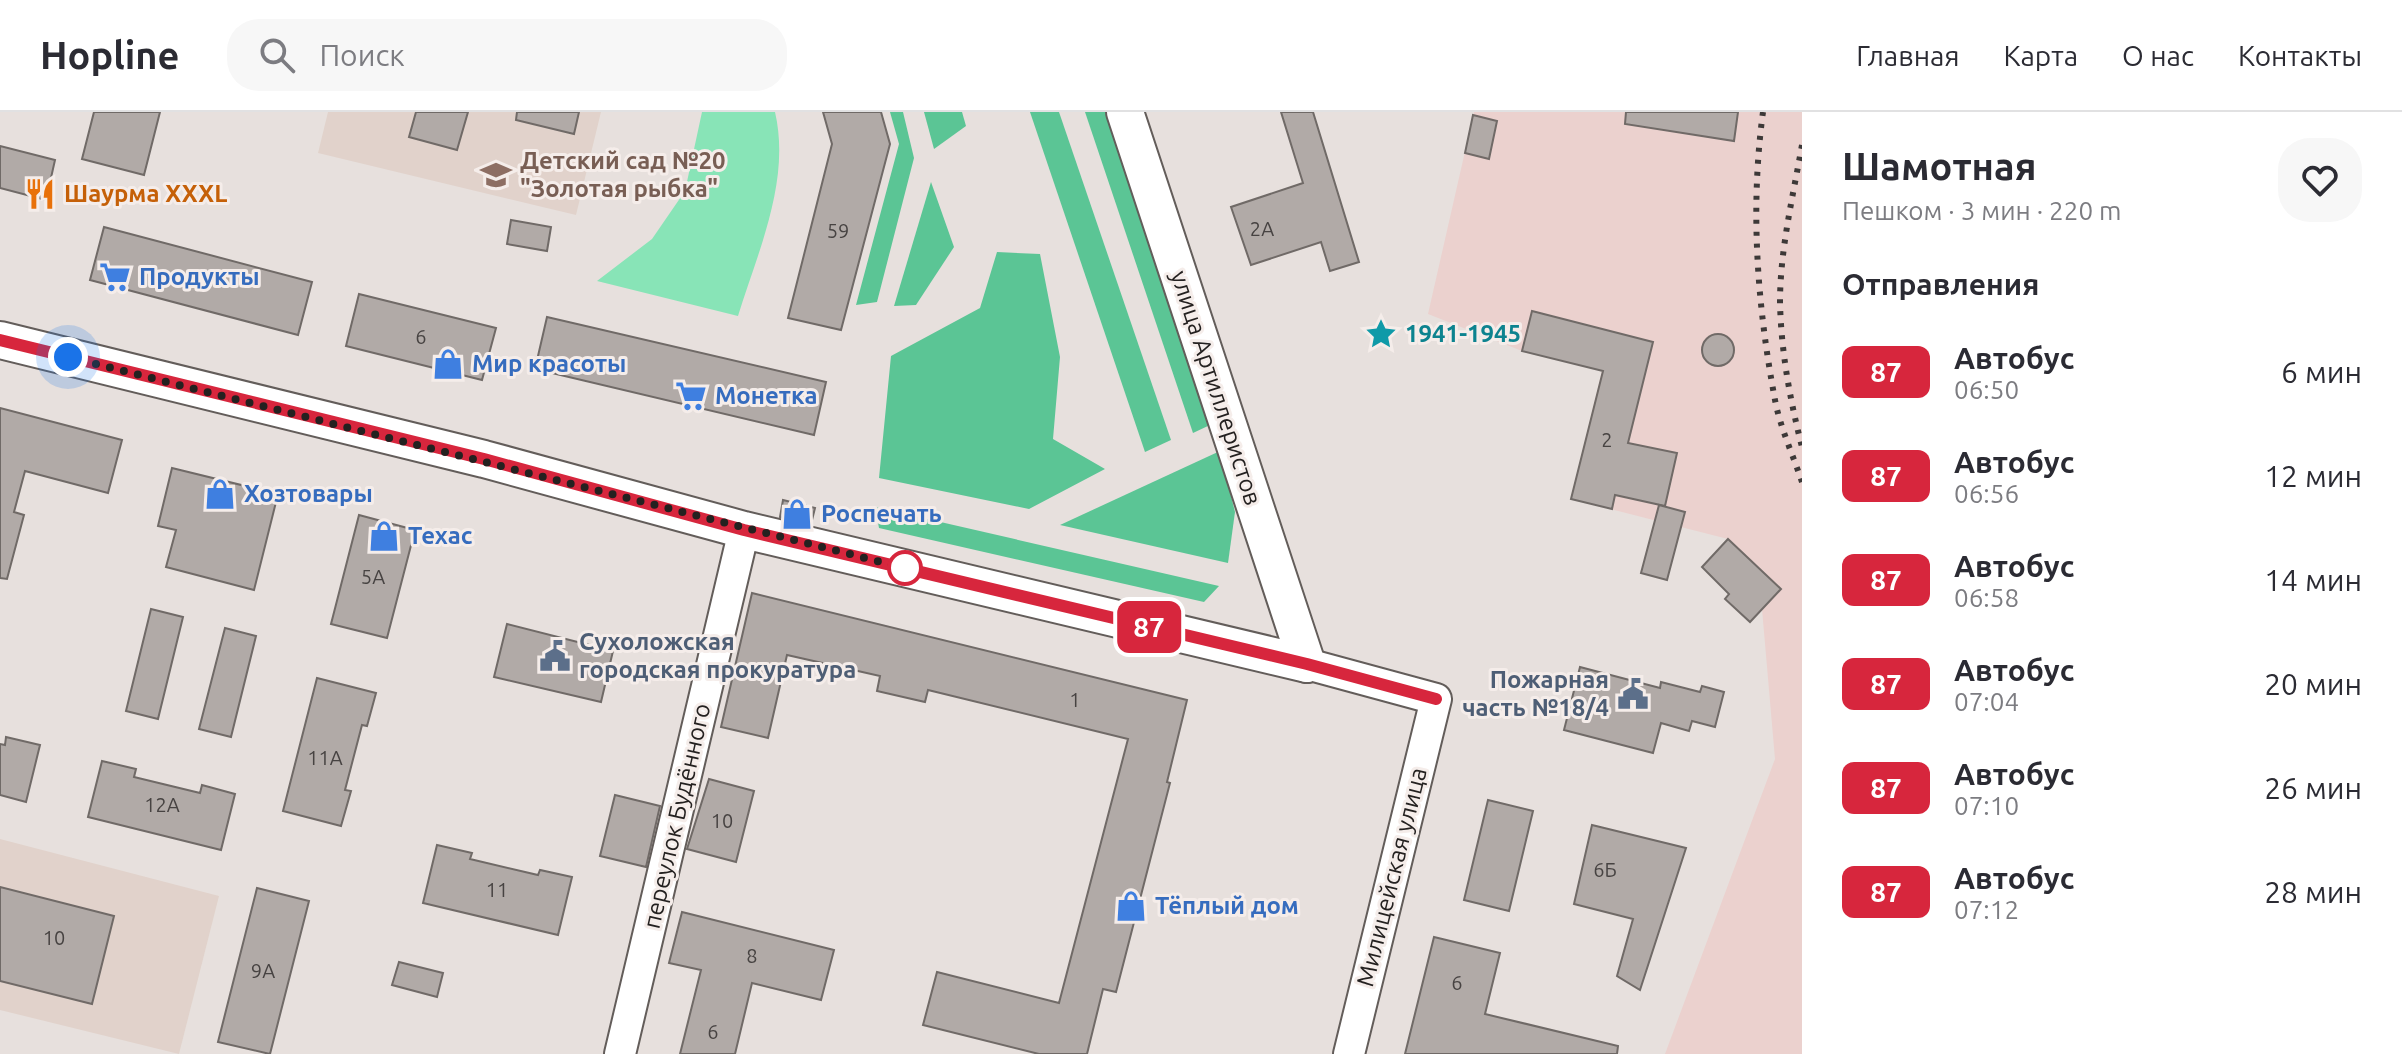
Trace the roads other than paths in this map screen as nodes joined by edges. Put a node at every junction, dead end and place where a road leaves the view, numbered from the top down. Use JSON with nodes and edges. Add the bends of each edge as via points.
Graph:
{"nodes":[{"id":1,"x":1125,"y":112,"type":"edge"},
{"id":2,"x":0,"y":340,"type":"edge"},
{"id":3,"x":744,"y":530,"type":"junction"},
{"id":4,"x":1307,"y":664,"type":"junction"},
{"id":5,"x":620,"y":1054,"type":"edge"},
{"id":6,"x":1349,"y":1054,"type":"edge"}],
"edges":[{"from":1,"to":4,"type":"street","name":"улица Артиллеристов"},
{"from":2,"to":3,"type":"street"},
{"from":3,"to":4,"type":"street"},
{"from":3,"to":5,"type":"street","name":"переулок Будённого"},
{"from":4,"to":6,"type":"street","name":"Милицейская улица","via":[[1436,699]]}]}
